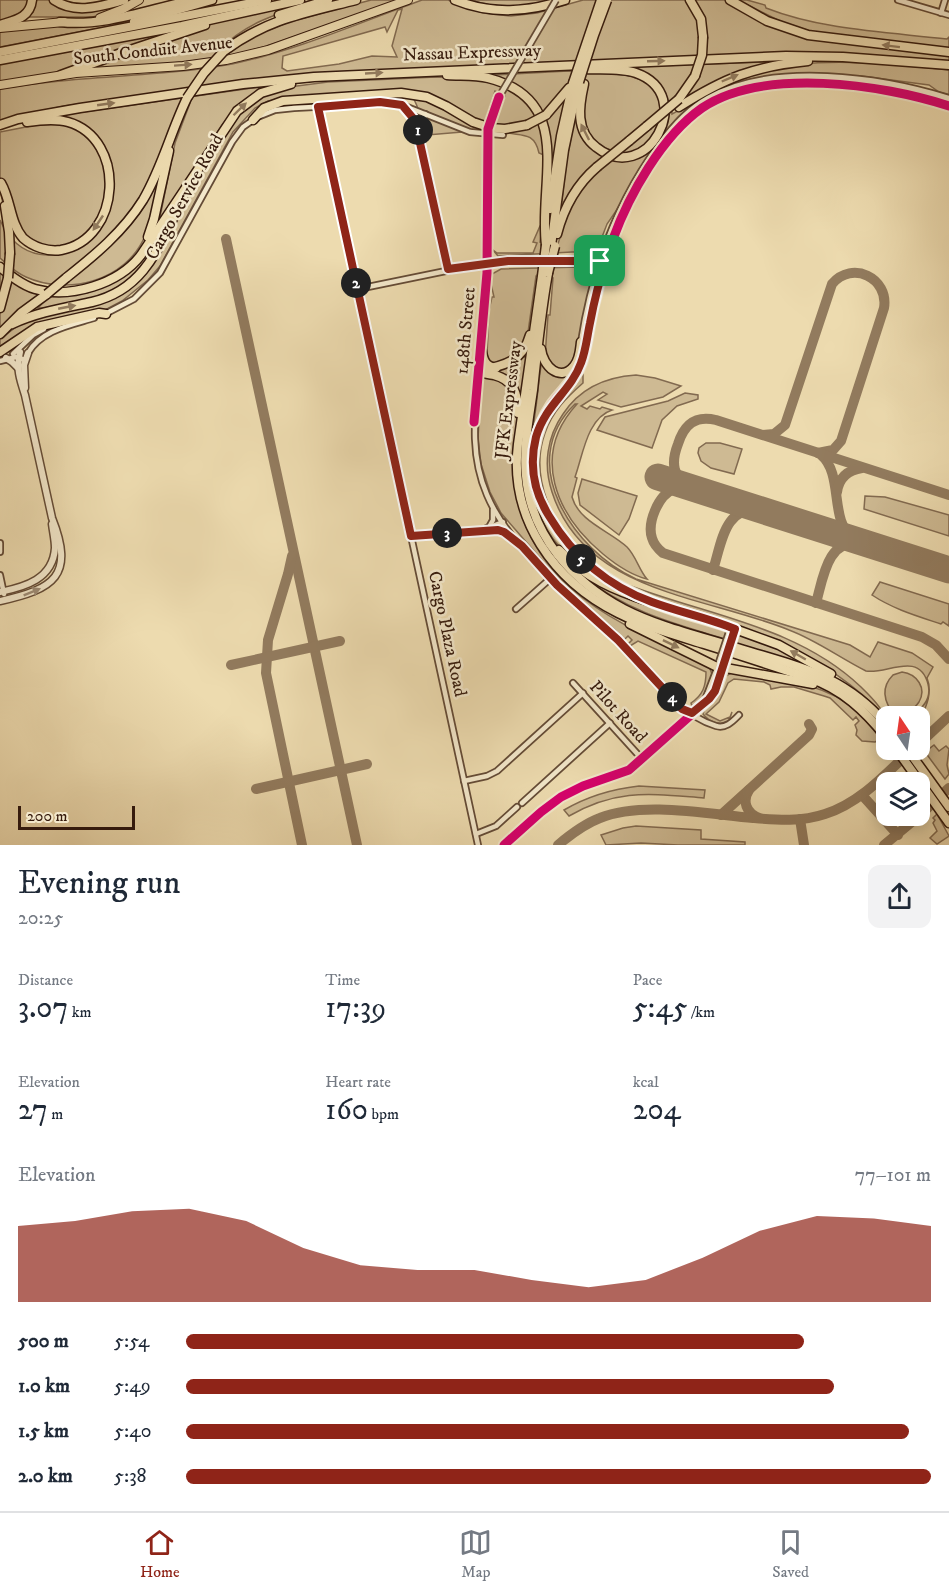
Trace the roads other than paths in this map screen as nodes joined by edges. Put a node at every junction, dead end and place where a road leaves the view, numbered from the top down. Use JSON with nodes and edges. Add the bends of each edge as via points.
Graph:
{"nodes":[{"id":1,"x":32,"y":0,"type":"edge"},
{"id":2,"x":54,"y":0,"type":"edge"},
{"id":3,"x":61,"y":0,"type":"edge"},
{"id":4,"x":139,"y":0,"type":"edge"},
{"id":5,"x":193,"y":0,"type":"edge"},
{"id":6,"x":212,"y":0,"type":"edge"},
{"id":7,"x":267,"y":0,"type":"edge"},
{"id":8,"x":300,"y":0,"type":"edge"},
{"id":9,"x":328,"y":0,"type":"edge"},
{"id":10,"x":356,"y":0,"type":"edge"},
{"id":11,"x":408,"y":0,"type":"edge"},
{"id":12,"x":455,"y":0,"type":"edge"},
{"id":13,"x":556,"y":0,"type":"edge"},
{"id":14,"x":565,"y":0,"type":"edge"},
{"id":15,"x":601,"y":0,"type":"edge"},
{"id":16,"x":607,"y":0,"type":"edge"},
{"id":17,"x":690,"y":0,"type":"edge"},
{"id":18,"x":730,"y":0,"type":"edge"},
{"id":19,"x":898,"y":0,"type":"edge"},
{"id":20,"x":945,"y":0,"type":"edge"},
{"id":21,"x":122,"y":1,"type":"edge"},
{"id":22,"x":71,"y":7,"type":"junction"},
{"id":23,"x":941,"y":13,"type":"junction"},
{"id":24,"x":235,"y":15,"type":"junction"},
{"id":25,"x":949,"y":15,"type":"edge"},
{"id":26,"x":60,"y":22,"type":"junction"},
{"id":27,"x":0,"y":27,"type":"edge"},
{"id":28,"x":42,"y":44,"type":"junction"},
{"id":29,"x":224,"y":51,"type":"junction"},
{"id":30,"x":0,"y":52,"type":"edge"},
{"id":31,"x":949,"y":52,"type":"edge"},
{"id":32,"x":871,"y":58,"type":"junction"},
{"id":33,"x":0,"y":60,"type":"edge"},
{"id":34,"x":949,"y":65,"type":"edge"},
{"id":35,"x":492,"y":68,"type":"junction"},
{"id":36,"x":413,"y":72,"type":"junction"},
{"id":37,"x":61,"y":75,"type":"junction"},
{"id":38,"x":335,"y":75,"type":"junction"},
{"id":39,"x":578,"y":83,"type":"junction"},
{"id":40,"x":0,"y":85,"type":"edge"},
{"id":41,"x":949,"y":98,"type":"edge"},
{"id":42,"x":187,"y":99,"type":"junction"},
{"id":43,"x":679,"y":103,"type":"junction"},
{"id":44,"x":402,"y":105,"type":"junction"},
{"id":45,"x":949,"y":106,"type":"edge"},
{"id":46,"x":318,"y":107,"type":"junction"},
{"id":47,"x":425,"y":114,"type":"junction"},
{"id":48,"x":253,"y":120,"type":"junction"},
{"id":49,"x":0,"y":125,"type":"edge"},
{"id":50,"x":488,"y":134,"type":"junction"},
{"id":51,"x":503,"y":135,"type":"dead end"},
{"id":52,"x":420,"y":140,"type":"junction"},
{"id":53,"x":207,"y":156,"type":"junction"},
{"id":54,"x":0,"y":181,"type":"edge"},
{"id":55,"x":551,"y":246,"type":"junction"},
{"id":56,"x":603,"y":261,"type":"junction"},
{"id":57,"x":0,"y":262,"type":"edge"},
{"id":58,"x":487,"y":263,"type":"junction"},
{"id":59,"x":448,"y":269,"type":"junction"},
{"id":60,"x":5,"y":273,"type":"edge"},
{"id":61,"x":119,"y":273,"type":"junction"},
{"id":62,"x":546,"y":275,"type":"junction"},
{"id":63,"x":358,"y":289,"type":"junction"},
{"id":64,"x":538,"y":303,"type":"junction"},
{"id":65,"x":0,"y":308,"type":"edge"},
{"id":66,"x":106,"y":314,"type":"junction"},
{"id":67,"x":85,"y":321,"type":"junction"},
{"id":68,"x":541,"y":321,"type":"junction"},
{"id":69,"x":12,"y":324,"type":"junction"},
{"id":70,"x":0,"y":334,"type":"edge"},
{"id":71,"x":581,"y":342,"type":"joint"},
{"id":72,"x":481,"y":346,"type":"junction"},
{"id":73,"x":20,"y":354,"type":"junction"},
{"id":74,"x":1,"y":358,"type":"edge"},
{"id":75,"x":18,"y":368,"type":"junction"},
{"id":76,"x":499,"y":368,"type":"junction"},
{"id":77,"x":479,"y":371,"type":"junction"},
{"id":78,"x":25,"y":395,"type":"junction"},
{"id":79,"x":526,"y":476,"type":"junction"},
{"id":80,"x":519,"y":488,"type":"junction"},
{"id":81,"x":493,"y":508,"type":"junction"},
{"id":82,"x":52,"y":518,"type":"junction"},
{"id":83,"x":503,"y":522,"type":"junction"},
{"id":84,"x":488,"y":529,"type":"junction"},
{"id":85,"x":471,"y":532,"type":"junction"},
{"id":86,"x":411,"y":536,"type":"junction"},
{"id":87,"x":0,"y":543,"type":"edge"},
{"id":88,"x":522,"y":546,"type":"junction"},
{"id":89,"x":0,"y":552,"type":"edge"},
{"id":90,"x":555,"y":566,"type":"junction"},
{"id":91,"x":0,"y":575,"type":"edge"},
{"id":92,"x":551,"y":578,"type":"junction"},
{"id":93,"x":2,"y":592,"type":"edge"},
{"id":94,"x":3,"y":600,"type":"edge"},
{"id":95,"x":651,"y":602,"type":"junction"},
{"id":96,"x":516,"y":609,"type":"dead end"},
{"id":97,"x":732,"y":630,"type":"junction"},
{"id":98,"x":721,"y":665,"type":"junction"},
{"id":99,"x":573,"y":682,"type":"dead end"},
{"id":100,"x":583,"y":693,"type":"junction"},
{"id":101,"x":854,"y":693,"type":"junction"},
{"id":102,"x":692,"y":713,"type":"junction"},
{"id":103,"x":876,"y":714,"type":"edge"},
{"id":104,"x":739,"y":715,"type":"dead end"},
{"id":105,"x":873,"y":722,"type":"junction"},
{"id":106,"x":610,"y":723,"type":"junction"},
{"id":107,"x":876,"y":725,"type":"edge"},
{"id":108,"x":642,"y":759,"type":"junction"},
{"id":109,"x":904,"y":760,"type":"edge"},
{"id":110,"x":915,"y":760,"type":"edge"},
{"id":111,"x":464,"y":781,"type":"junction"},
{"id":112,"x":522,"y":803,"type":"dead end"},
{"id":113,"x":517,"y":807,"type":"dead end"},
{"id":114,"x":949,"y":807,"type":"edge"},
{"id":115,"x":949,"y":823,"type":"edge"},
{"id":116,"x":476,"y":834,"type":"junction"},
{"id":117,"x":478,"y":845,"type":"edge"},
{"id":118,"x":504,"y":845,"type":"edge"}],
"edges":[{"from":1,"to":27,"type":"highway","via":[[24,17]]},
{"from":2,"to":22,"type":"highway"},
{"from":3,"to":22,"type":"highway"},
{"from":4,"to":26,"type":"main road","via":[[89,21]]},
{"from":5,"to":26,"type":"highway","via":[[100,22]]},
{"from":6,"to":28,"type":"highway"},
{"from":7,"to":28,"type":"highway"},
{"from":8,"to":24,"type":"highway"},
{"from":9,"to":29,"type":"highway","via":[[267,20]]},
{"from":10,"to":29,"type":"highway","via":[[269,24]]},
{"from":37,"to":11,"type":"main road","name":"South Conduit Avenue","one_way":true,"via":[[226,60],[268,50]]},
{"from":12,"to":14,"type":"highway","via":[[510,11]]},
{"from":13,"to":50,"type":"street","name":"148th Street","bridge":true,"via":[[499,97]]},
{"from":15,"to":39,"type":"highway","bridge":true},
{"from":16,"to":39,"type":"highway","bridge":true},
{"from":17,"to":43,"type":"highway","bridge":true,"via":[[700,16],[702,55]]},
{"from":31,"to":18,"type":"highway","one_way":true,"via":[[801,33],[767,21]]},
{"from":19,"to":23,"type":"street"},
{"from":20,"to":23,"type":"street"},
{"from":21,"to":22,"type":"highway","via":[[84,9]]},
{"from":23,"to":25,"type":"street"},
{"from":24,"to":33,"type":"highway"},
{"from":24,"to":37,"type":"highway"},
{"from":26,"to":27,"type":"main road"},
{"from":28,"to":30,"type":"highway"},
{"from":29,"to":42,"type":"highway","bridge":true},
{"from":32,"to":34,"type":"highway","name":"Nassau Expressway"},
{"from":35,"to":32,"type":"highway","name":"Nassau Expressway","one_way":true,"via":[[786,56]]},
{"from":43,"to":32,"type":"highway","one_way":true,"via":[[750,71],[800,62]]},
{"from":35,"to":36,"type":"highway","name":"Nassau Expressway"},
{"from":35,"to":39,"type":"highway","one_way":true,"via":[[638,74],[655,86],[664,105],[664,123],[655,141],[629,156],[612,155],[597,148],[585,135],[580,120]]},
{"from":38,"to":36,"type":"highway","name":"Nassau Expressway","one_way":true},
{"from":36,"to":55,"type":"highway","via":[[486,77],[518,91],[533,106],[543,123],[548,149],[543,228]]},
{"from":37,"to":40,"type":"main road","name":"South Conduit Avenue"},
{"from":49,"to":38,"type":"highway","name":"Nassau Expressway","one_way":true,"via":[[94,106]]},
{"from":53,"to":38,"type":"highway","one_way":true,"via":[[233,116],[256,96]]},
{"from":39,"to":48,"type":"highway","bridge":true,"via":[[551,111],[526,125],[505,129],[472,122],[427,97],[401,93],[283,101],[264,108]]},
{"from":39,"to":55,"type":"highway"},
{"from":41,"to":56,"type":"street","via":[[891,83],[828,77],[771,79],[718,93],[682,117],[650,157],[620,208]]},
{"from":42,"to":61,"type":"highway","via":[[170,149],[152,226],[139,252]]},
{"from":42,"to":69,"type":"highway","bridge":true,"via":[[139,206],[112,239]]},
{"from":43,"to":55,"type":"highway","bridge":true,"via":[[582,182],[569,201]]},
{"from":44,"to":46,"type":"street","name":"Cargo Service Road","via":[[380,102]]},
{"from":44,"to":47,"type":"street","name":"Cargo Service Road"},
{"from":44,"to":52,"type":"street","via":[[413,118]]},
{"from":45,"to":56,"type":"street","via":[[896,91],[828,84],[760,87],[722,97],[691,117],[660,152],[632,198]]},
{"from":46,"to":48,"type":"street","name":"Cargo Service Road","via":[[275,110]]},
{"from":46,"to":63,"type":"street","name":"Cargo Plaza Road"},
{"from":47,"to":50,"type":"street","name":"Cargo Service Road","via":[[470,132]]},
{"from":47,"to":52,"type":"street"},
{"from":48,"to":66,"type":"street","name":"Cargo Service Road","via":[[232,142],[160,273],[134,299]]},
{"from":49,"to":54,"type":"highway","one_way":true,"via":[[50,120],[79,127],[102,152],[110,185],[106,208],[94,229],[73,246],[54,251],[38,247],[21,235]]},
{"from":50,"to":51,"type":"street","name":"Cargo Service Road"},
{"from":50,"to":58,"type":"street","name":"148th Street"},
{"from":52,"to":59,"type":"street"},
{"from":53,"to":61,"type":"highway","via":[[141,255]]},
{"from":69,"to":53,"type":"highway","one_way":true,"via":[[38,313],[102,298],[135,279],[157,252]]},
{"from":54,"to":60,"type":"highway","bridge":true,"via":[[9,232],[10,253]]},
{"from":55,"to":62,"type":"highway","bridge":true},
{"from":56,"to":58,"type":"street"},
{"from":56,"to":71,"type":"street","via":[[588,303]]},
{"from":56,"to":95,"type":"street","via":[[580,366],[549,409],[537,436],[535,482],[546,512],[578,556],[608,580]]},
{"from":57,"to":60,"type":"highway"},
{"from":58,"to":59,"type":"street"},
{"from":58,"to":72,"type":"street","name":"148th Street"},
{"from":59,"to":63,"type":"street"},
{"from":60,"to":61,"type":"highway","via":[[36,289],[64,291],[93,286]]},
{"from":60,"to":65,"type":"highway"},
{"from":62,"to":64,"type":"highway","name":"JFK Expressway"},
{"from":62,"to":68,"type":"highway","name":"JFK Expressway"},
{"from":63,"to":86,"type":"street","name":"Cargo Plaza Road"},
{"from":64,"to":76,"type":"highway","via":[[526,346],[516,359]]},
{"from":64,"to":80,"type":"highway","name":"JFK Expressway","via":[[517,451]]},
{"from":66,"to":67,"type":"street","name":"Cargo Service Road"},
{"from":66,"to":74,"type":"highway","via":[[36,327]]},
{"from":67,"to":73,"type":"street","name":"Cargo Service Road","via":[[46,334]]},
{"from":67,"to":73,"type":"street","name":"Cargo Service Road","via":[[37,332]]},
{"from":68,"to":71,"type":"highway","via":[[542,355],[550,369],[571,369],[578,360]]},
{"from":68,"to":79,"type":"highway","name":"JFK Expressway"},
{"from":69,"to":70,"type":"highway"},
{"from":72,"to":76,"type":"highway","via":[[486,364]]},
{"from":72,"to":77,"type":"street","name":"148th Street"},
{"from":73,"to":74,"type":"street"},
{"from":73,"to":75,"type":"street"},
{"from":73,"to":78,"type":"street"},
{"from":74,"to":75,"type":"street"},
{"from":75,"to":78,"type":"street"},
{"from":76,"to":77,"type":"highway"},
{"from":77,"to":80,"type":"highway","via":[[505,379],[517,395],[514,470]]},
{"from":77,"to":81,"type":"street","name":"148th Street","via":[[475,450]]},
{"from":78,"to":82,"type":"street"},
{"from":79,"to":95,"type":"highway","via":[[543,527],[566,556],[592,578]]},
{"from":79,"to":101,"type":"highway","name":"JFK Expressway","via":[[534,512],[549,544],[572,572],[606,598],[658,623],[822,675]]},
{"from":80,"to":90,"type":"highway","name":"JFK Expressway","via":[[531,530]]},
{"from":81,"to":83,"type":"street","name":"148th Street"},
{"from":81,"to":84,"type":"street"},
{"from":82,"to":93,"type":"street","via":[[54,551],[46,572],[30,585]]},
{"from":94,"to":82,"type":"street","one_way":true,"via":[[34,593],[55,577],[61,549]]},
{"from":83,"to":84,"type":"street"},
{"from":83,"to":88,"type":"street","name":"148th Street"},
{"from":84,"to":85,"type":"street"},
{"from":85,"to":86,"type":"street"},
{"from":85,"to":88,"type":"street","via":[[502,531]]},
{"from":86,"to":111,"type":"street","name":"Cargo Plaza Road"},
{"from":87,"to":89,"type":"street"},
{"from":88,"to":92,"type":"street","name":"148th Street"},
{"from":90,"to":98,"type":"highway","one_way":true,"via":[[567,583],[596,605]]},
{"from":90,"to":105,"type":"highway","name":"JFK Expressway","via":[[581,591],[612,610],[822,683],[847,697]]},
{"from":91,"to":93,"type":"street"},
{"from":92,"to":96,"type":"street"},
{"from":92,"to":102,"type":"street","name":"148th Street","via":[[618,640],[682,709]]},
{"from":93,"to":94,"type":"street"},
{"from":95,"to":97,"type":"street"},
{"from":97,"to":98,"type":"street","bridge":true},
{"from":101,"to":97,"type":"highway","one_way":true,"via":[[794,652]]},
{"from":98,"to":102,"type":"street","via":[[715,691]]},
{"from":98,"to":105,"type":"highway","via":[[819,686],[846,700]]},
{"from":99,"to":100,"type":"street","name":"Pilot Road"},
{"from":100,"to":106,"type":"street","name":"Pilot Road"},
{"from":100,"to":111,"type":"street","via":[[499,770]]},
{"from":101,"to":103,"type":"highway","name":"JFK Expressway"},
{"from":102,"to":104,"type":"street","name":"148th Street","via":[[719,726],[728,725]]},
{"from":102,"to":108,"type":"street"},
{"from":105,"to":107,"type":"highway","name":"JFK Expressway"},
{"from":106,"to":108,"type":"street","name":"Pilot Road"},
{"from":106,"to":112,"type":"street"},
{"from":108,"to":118,"type":"street","via":[[624,773],[561,797]]},
{"from":109,"to":115,"type":"highway"},
{"from":110,"to":114,"type":"highway"},
{"from":111,"to":116,"type":"street","name":"Cargo Plaza Road"},
{"from":113,"to":116,"type":"street","via":[[496,826]]},
{"from":116,"to":117,"type":"street","name":"Cargo Plaza Road"}]}
